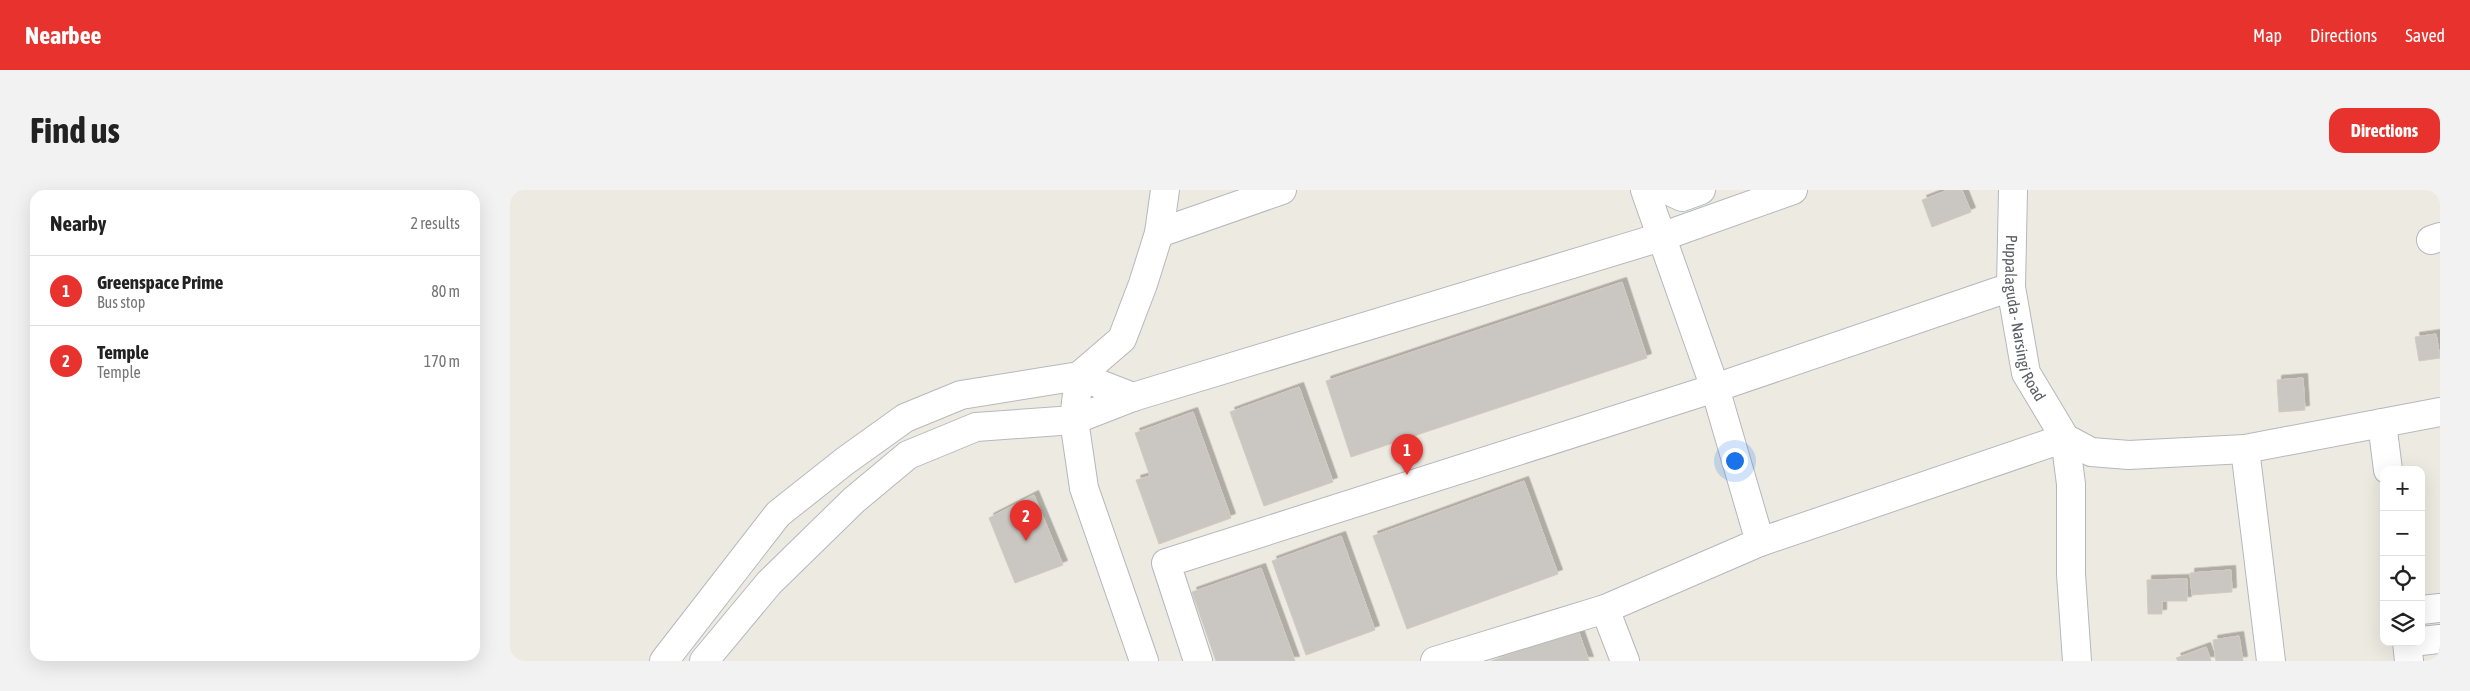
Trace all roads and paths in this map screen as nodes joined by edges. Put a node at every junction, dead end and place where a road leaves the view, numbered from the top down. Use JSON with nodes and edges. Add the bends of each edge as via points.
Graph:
{"nodes":[{"id":1,"x":1165,"y":190,"type":"edge"},
{"id":2,"x":1282,"y":190,"type":"edge"},
{"id":3,"x":1645,"y":190,"type":"edge"},
{"id":4,"x":1666,"y":190,"type":"edge"},
{"id":5,"x":1701,"y":190,"type":"edge"},
{"id":6,"x":1793,"y":190,"type":"edge"},
{"id":7,"x":2013,"y":190,"type":"edge"},
{"id":8,"x":1158,"y":233,"type":"junction"},
{"id":9,"x":1661,"y":237,"type":"junction"},
{"id":10,"x":2011,"y":287,"type":"junction"},
{"id":11,"x":1079,"y":376,"type":"junction"},
{"id":12,"x":1715,"y":388,"type":"junction"},
{"id":13,"x":1133,"y":397,"type":"junction"},
{"id":14,"x":2440,"y":412,"type":"edge"},
{"id":15,"x":1074,"y":420,"type":"junction"},
{"id":16,"x":2382,"y":423,"type":"junction"},
{"id":17,"x":2065,"y":438,"type":"junction"},
{"id":18,"x":2245,"y":449,"type":"junction"},
{"id":19,"x":2387,"y":466,"type":"edge"},
{"id":20,"x":1760,"y":542,"type":"junction"},
{"id":21,"x":2440,"y":608,"type":"edge"},
{"id":22,"x":1605,"y":609,"type":"junction"},
{"id":23,"x":2425,"y":610,"type":"edge"},
{"id":24,"x":2440,"y":639,"type":"edge"},
{"id":25,"x":2425,"y":643,"type":"edge"},
{"id":26,"x":664,"y":661,"type":"edge"},
{"id":27,"x":704,"y":661,"type":"edge"},
{"id":28,"x":1144,"y":661,"type":"edge"},
{"id":29,"x":1198,"y":661,"type":"edge"},
{"id":30,"x":1435,"y":661,"type":"edge"},
{"id":31,"x":1625,"y":661,"type":"edge"},
{"id":32,"x":2077,"y":661,"type":"edge"},
{"id":33,"x":2271,"y":661,"type":"edge"}],
"edges":[{"from":1,"to":8,"type":"street"},
{"from":2,"to":8,"type":"street"},
{"from":3,"to":9,"type":"street"},
{"from":4,"to":5,"type":"street","via":[[1682,197]]},
{"from":6,"to":9,"type":"street"},
{"from":7,"to":10,"type":"street","name":"Puppalaguda - Narsingi Road"},
{"from":8,"to":11,"type":"street","via":[[1122,339]]},
{"from":9,"to":12,"type":"street"},
{"from":9,"to":13,"type":"street"},
{"from":10,"to":12,"type":"street"},
{"from":10,"to":17,"type":"street","name":"Puppalaguda - Narsingi Road","via":[[2026,372]]},
{"from":11,"to":13,"type":"street"},
{"from":11,"to":15,"type":"street"},
{"from":11,"to":26,"type":"street","via":[[961,395],[906,418],[844,461],[778,514]]},
{"from":12,"to":20,"type":"street"},
{"from":12,"to":29,"type":"street","via":[[1166,563]]},
{"from":13,"to":15,"type":"street"},
{"from":14,"to":16,"type":"street"},
{"from":15,"to":27,"type":"street","via":[[976,427],[908,455],[854,500],[769,583]]},
{"from":15,"to":28,"type":"street","via":[[1084,488]]},
{"from":16,"to":18,"type":"street"},
{"from":16,"to":19,"type":"street"},
{"from":17,"to":18,"type":"street","via":[[2091,452],[2128,455]]},
{"from":17,"to":20,"type":"street"},
{"from":17,"to":32,"type":"street","via":[[2071,484],[2071,574]]},
{"from":18,"to":33,"type":"street"},
{"from":20,"to":22,"type":"street"},
{"from":21,"to":23,"type":"street"},
{"from":22,"to":30,"type":"street"},
{"from":22,"to":31,"type":"street"},
{"from":24,"to":25,"type":"street"}]}
